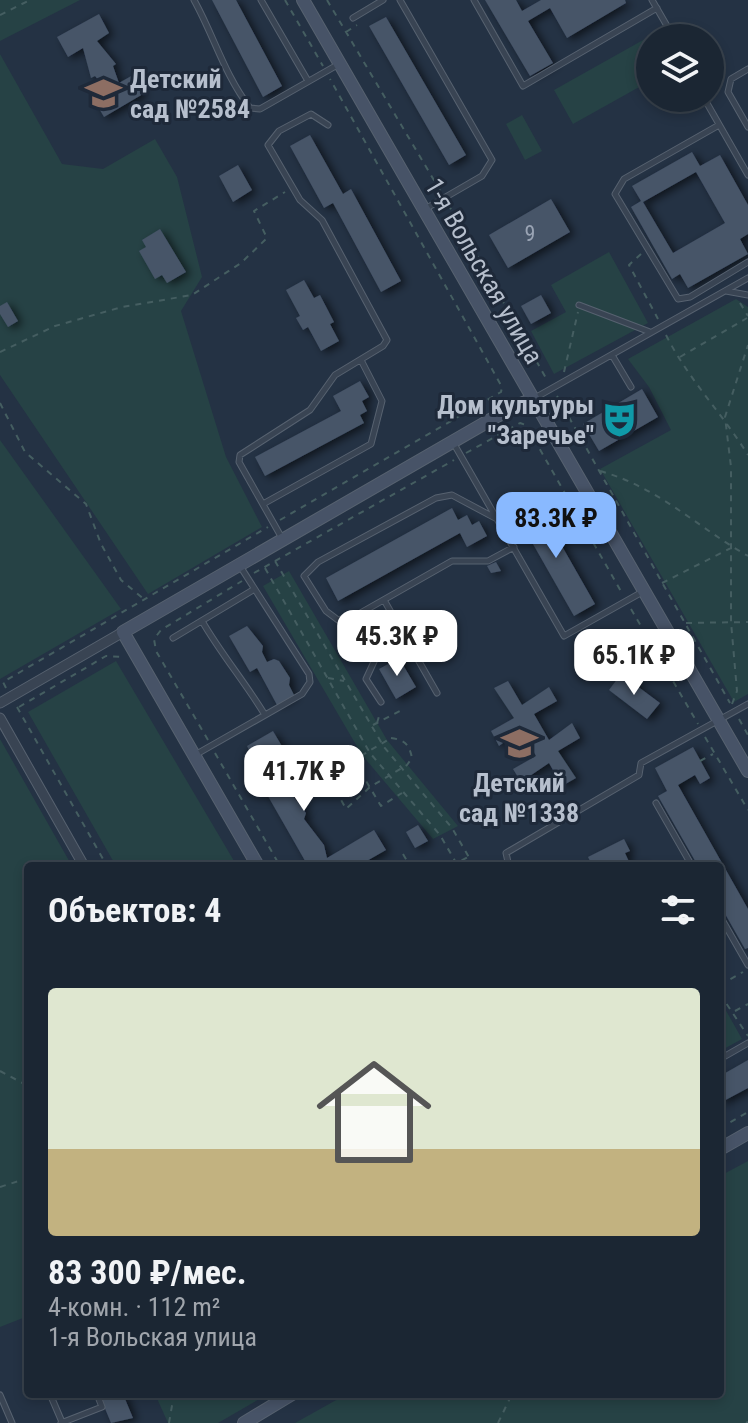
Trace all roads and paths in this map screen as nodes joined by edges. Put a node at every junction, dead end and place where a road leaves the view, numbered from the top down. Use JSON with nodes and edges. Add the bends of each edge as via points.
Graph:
{"nodes":[{"id":1,"x":30,"y":0,"type":"edge"},
{"id":2,"x":194,"y":0,"type":"edge"},
{"id":3,"x":261,"y":0,"type":"edge"},
{"id":4,"x":285,"y":0,"type":"edge"},
{"id":5,"x":303,"y":0,"type":"edge"},
{"id":6,"x":327,"y":0,"type":"edge"},
{"id":7,"x":383,"y":0,"type":"edge"},
{"id":8,"x":400,"y":0,"type":"edge"},
{"id":9,"x":474,"y":0,"type":"edge"},
{"id":10,"x":652,"y":0,"type":"edge"},
{"id":11,"x":657,"y":8,"type":"junction"},
{"id":12,"x":0,"y":15,"type":"edge"},
{"id":13,"x":353,"y":18,"type":"dead end"},
{"id":14,"x":666,"y":24,"type":"edge"},
{"id":15,"x":339,"y":63,"type":"junction"},
{"id":16,"x":748,"y":69,"type":"edge"},
{"id":17,"x":325,"y":71,"type":"junction"},
{"id":18,"x":308,"y":81,"type":"junction"},
{"id":19,"x":712,"y":112,"type":"edge"},
{"id":20,"x":328,"y":125,"type":"dead end"},
{"id":21,"x":719,"y":125,"type":"junction"},
{"id":22,"x":748,"y":127,"type":"edge"},
{"id":23,"x":748,"y":175,"type":"edge"},
{"id":24,"x":293,"y":188,"type":"junction"},
{"id":25,"x":445,"y":198,"type":"junction"},
{"id":26,"x":424,"y":210,"type":"junction"},
{"id":27,"x":647,"y":249,"type":"junction"},
{"id":28,"x":748,"y":262,"type":"edge"},
{"id":29,"x":748,"y":278,"type":"edge"},
{"id":30,"x":726,"y":290,"type":"junction"},
{"id":31,"x":735,"y":295,"type":"dead end"},
{"id":32,"x":748,"y":295,"type":"edge"},
{"id":33,"x":579,"y":305,"type":"joint"},
{"id":34,"x":748,"y":317,"type":"edge"},
{"id":35,"x":660,"y":323,"type":"dead end"},
{"id":36,"x":650,"y":333,"type":"junction"},
{"id":37,"x":666,"y":334,"type":"dead end"},
{"id":38,"x":748,"y":345,"type":"edge"},
{"id":39,"x":0,"y":352,"type":"edge"},
{"id":40,"x":612,"y":355,"type":"junction"},
{"id":41,"x":678,"y":358,"type":"junction"},
{"id":42,"x":361,"y":360,"type":"junction"},
{"id":43,"x":550,"y":386,"type":"junction"},
{"id":44,"x":631,"y":387,"type":"dead end"},
{"id":45,"x":556,"y":396,"type":"dead end"},
{"id":46,"x":533,"y":399,"type":"junction"},
{"id":47,"x":0,"y":403,"type":"edge"},
{"id":48,"x":725,"y":417,"type":"junction"},
{"id":49,"x":453,"y":443,"type":"junction"},
{"id":50,"x":748,"y":455,"type":"edge"},
{"id":51,"x":461,"y":456,"type":"junction"},
{"id":52,"x":599,"y":471,"type":"junction"},
{"id":53,"x":263,"y":504,"type":"junction"},
{"id":54,"x":497,"y":519,"type":"junction"},
{"id":55,"x":274,"y":524,"type":"junction"},
{"id":56,"x":284,"y":540,"type":"junction"},
{"id":57,"x":514,"y":547,"type":"junction"},
{"id":58,"x":733,"y":547,"type":"junction"},
{"id":59,"x":748,"y":556,"type":"edge"},
{"id":60,"x":275,"y":561,"type":"junction"},
{"id":61,"x":264,"y":567,"type":"junction"},
{"id":62,"x":243,"y":572,"type":"junction"},
{"id":63,"x":662,"y":583,"type":"junction"},
{"id":64,"x":253,"y":590,"type":"junction"},
{"id":65,"x":645,"y":591,"type":"junction"},
{"id":66,"x":384,"y":600,"type":"junction"},
{"id":67,"x":146,"y":601,"type":"junction"},
{"id":68,"x":627,"y":601,"type":"junction"},
{"id":69,"x":202,"y":621,"type":"junction"},
{"id":70,"x":731,"y":622,"type":"junction"},
{"id":71,"x":748,"y":622,"type":"edge"},
{"id":72,"x":685,"y":623,"type":"junction"},
{"id":73,"x":401,"y":630,"type":"junction"},
{"id":74,"x":123,"y":632,"type":"junction"},
{"id":75,"x":173,"y":638,"type":"dead end"},
{"id":76,"x":154,"y":639,"type":"dead end"},
{"id":77,"x":125,"y":658,"type":"dead end"},
{"id":78,"x":328,"y":678,"type":"junction"},
{"id":79,"x":345,"y":681,"type":"junction"},
{"id":80,"x":1,"y":683,"type":"edge"},
{"id":81,"x":437,"y":693,"type":"dead end"},
{"id":82,"x":11,"y":697,"type":"junction"},
{"id":83,"x":381,"y":702,"type":"dead end"},
{"id":84,"x":0,"y":703,"type":"edge"},
{"id":85,"x":748,"y":704,"type":"edge"},
{"id":86,"x":18,"y":708,"type":"junction"},
{"id":87,"x":733,"y":708,"type":"junction"},
{"id":88,"x":400,"y":711,"type":"dead end"},
{"id":89,"x":380,"y":713,"type":"dead end"},
{"id":90,"x":265,"y":715,"type":"junction"},
{"id":91,"x":0,"y":718,"type":"edge"},
{"id":92,"x":719,"y":720,"type":"junction"},
{"id":93,"x":377,"y":723,"type":"junction"},
{"id":94,"x":372,"y":726,"type":"junction"},
{"id":95,"x":701,"y":729,"type":"junction"},
{"id":96,"x":748,"y":735,"type":"edge"},
{"id":97,"x":382,"y":743,"type":"junction"},
{"id":98,"x":369,"y":751,"type":"junction"},
{"id":99,"x":714,"y":753,"type":"junction"},
{"id":100,"x":195,"y":756,"type":"junction"},
{"id":101,"x":354,"y":760,"type":"junction"},
{"id":102,"x":700,"y":761,"type":"dead end"},
{"id":103,"x":402,"y":768,"type":"junction"},
{"id":104,"x":748,"y":771,"type":"edge"},
{"id":105,"x":389,"y":775,"type":"junction"},
{"id":106,"x":370,"y":787,"type":"junction"},
{"id":107,"x":403,"y":792,"type":"junction"},
{"id":108,"x":656,"y":803,"type":"dead end"},
{"id":109,"x":748,"y":810,"type":"edge"},
{"id":110,"x":403,"y":854,"type":"dead end"},
{"id":111,"x":468,"y":856,"type":"junction"},
{"id":112,"x":506,"y":859,"type":"joint"},
{"id":113,"x":82,"y":862,"type":"edge"},
{"id":114,"x":105,"y":862,"type":"edge"},
{"id":115,"x":256,"y":862,"type":"edge"},
{"id":116,"x":408,"y":862,"type":"edge"},
{"id":117,"x":455,"y":862,"type":"edge"},
{"id":118,"x":461,"y":862,"type":"edge"},
{"id":119,"x":472,"y":862,"type":"edge"},
{"id":120,"x":500,"y":862,"type":"edge"},
{"id":121,"x":690,"y":862,"type":"edge"},
{"id":122,"x":724,"y":923,"type":"edge"},
{"id":123,"x":748,"y":967,"type":"edge"},
{"id":124,"x":724,"y":982,"type":"edge"},
{"id":125,"x":724,"y":999,"type":"edge"},
{"id":126,"x":748,"y":1004,"type":"edge"},
{"id":127,"x":734,"y":1012,"type":"junction"},
{"id":128,"x":748,"y":1037,"type":"edge"},
{"id":129,"x":748,"y":1043,"type":"edge"},
{"id":130,"x":724,"y":1057,"type":"edge"},
{"id":131,"x":0,"y":1071,"type":"edge"},
{"id":132,"x":24,"y":1084,"type":"edge"},
{"id":133,"x":748,"y":1112,"type":"edge"},
{"id":134,"x":724,"y":1126,"type":"edge"},
{"id":135,"x":748,"y":1133,"type":"edge"},
{"id":136,"x":724,"y":1147,"type":"edge"},
{"id":137,"x":24,"y":1179,"type":"edge"},
{"id":138,"x":0,"y":1187,"type":"edge"},
{"id":139,"x":0,"y":1395,"type":"edge"},
{"id":140,"x":52,"y":1398,"type":"edge"},
{"id":141,"x":99,"y":1398,"type":"edge"},
{"id":142,"x":173,"y":1398,"type":"edge"},
{"id":143,"x":285,"y":1398,"type":"edge"},
{"id":144,"x":510,"y":1398,"type":"edge"},
{"id":145,"x":12,"y":1423,"type":"edge"},
{"id":146,"x":62,"y":1423,"type":"edge"},
{"id":147,"x":169,"y":1423,"type":"edge"},
{"id":148,"x":244,"y":1423,"type":"edge"},
{"id":149,"x":498,"y":1423,"type":"edge"}],
"edges":[{"from":1,"to":12,"type":"path"},
{"from":2,"to":18,"type":"lane","via":[[215,38],[217,54],[250,108],[260,109]]},
{"from":3,"to":18,"type":"lane"},
{"from":4,"to":17,"type":"path"},
{"from":5,"to":15,"type":"street","name":"1-я Вольская улица"},
{"from":6,"to":25,"type":"path"},
{"from":7,"to":13,"type":"lane"},
{"from":8,"to":25,"type":"lane","via":[[492,160],[482,176]]},
{"from":9,"to":11,"type":"lane","via":[[523,86]]},
{"from":10,"to":11,"type":"lane"},
{"from":11,"to":14,"type":"lane"},
{"from":15,"to":17,"type":"lane"},
{"from":15,"to":26,"type":"street","name":"1-я Вольская улица"},
{"from":16,"to":22,"type":"lane","via":[[731,79],[728,92]]},
{"from":17,"to":18,"type":"lane"},
{"from":17,"to":55,"type":"path","via":[[502,387]]},
{"from":19,"to":21,"type":"lane"},
{"from":20,"to":24,"type":"lane","via":[[311,114],[279,131],[268,145]]},
{"from":21,"to":23,"type":"lane"},
{"from":21,"to":27,"type":"lane","via":[[624,179],[615,194]]},
{"from":24,"to":39,"type":"path","via":[[254,211],[267,238],[241,263],[192,295],[55,326]]},
{"from":24,"to":42,"type":"lane","via":[[322,220],[384,330],[383,346]]},
{"from":25,"to":26,"type":"lane"},
{"from":25,"to":43,"type":"path"},
{"from":26,"to":46,"type":"street","name":"1-я Вольская улица"},
{"from":27,"to":28,"type":"lane","via":[[678,299]]},
{"from":27,"to":35,"type":"path","via":[[629,265]]},
{"from":29,"to":30,"type":"lane"},
{"from":30,"to":32,"type":"lane"},
{"from":30,"to":36,"type":"lane"},
{"from":31,"to":34,"type":"path"},
{"from":33,"to":36,"type":"lane"},
{"from":33,"to":43,"type":"path","via":[[564,373]]},
{"from":34,"to":41,"type":"path"},
{"from":36,"to":40,"type":"lane"},
{"from":37,"to":41,"type":"path"},
{"from":38,"to":48,"type":"path"},
{"from":40,"to":43,"type":"lane"},
{"from":40,"to":44,"type":"lane"},
{"from":41,"to":48,"type":"path"},
{"from":42,"to":53,"type":"lane","via":[[328,381],[310,410],[240,455]]},
{"from":42,"to":53,"type":"lane","via":[[382,401],[371,444]]},
{"from":43,"to":46,"type":"lane"},
{"from":45,"to":52,"type":"path"},
{"from":46,"to":49,"type":"street"},
{"from":46,"to":65,"type":"street","name":"1-я Вольская улица"},
{"from":47,"to":67,"type":"path","via":[[25,452],[86,504],[121,580]]},
{"from":48,"to":50,"type":"path"},
{"from":48,"to":58,"type":"path"},
{"from":49,"to":51,"type":"lane"},
{"from":49,"to":56,"type":"street"},
{"from":51,"to":54,"type":"lane"},
{"from":51,"to":60,"type":"path"},
{"from":51,"to":68,"type":"path","via":[[520,423],[526,425]]},
{"from":52,"to":58,"type":"path","via":[[629,479],[677,505]]},
{"from":52,"to":63,"type":"path"},
{"from":53,"to":55,"type":"lane"},
{"from":54,"to":57,"type":"lane"},
{"from":54,"to":66,"type":"lane","via":[[452,495],[436,498],[318,562],[304,576],[338,620]]},
{"from":55,"to":56,"type":"lane"},
{"from":55,"to":67,"type":"path"},
{"from":56,"to":62,"type":"street"},
{"from":57,"to":66,"type":"lane","via":[[488,561],[452,561]]},
{"from":57,"to":68,"type":"lane","via":[[564,636]]},
{"from":58,"to":59,"type":"path"},
{"from":58,"to":63,"type":"path"},
{"from":58,"to":70,"type":"path"},
{"from":60,"to":61,"type":"path"},
{"from":60,"to":79,"type":"path"},
{"from":61,"to":62,"type":"path"},
{"from":61,"to":78,"type":"path"},
{"from":62,"to":64,"type":"lane"},
{"from":62,"to":74,"type":"street"},
{"from":62,"to":76,"type":"path"},
{"from":63,"to":72,"type":"path"},
{"from":64,"to":69,"type":"lane"},
{"from":64,"to":90,"type":"lane","via":[[310,682],[302,694]]},
{"from":65,"to":68,"type":"lane"},
{"from":65,"to":92,"type":"street","name":"1-я Вольская улица"},
{"from":66,"to":73,"type":"lane"},
{"from":67,"to":80,"type":"path"},
{"from":68,"to":95,"type":"path"},
{"from":69,"to":75,"type":"lane"},
{"from":69,"to":90,"type":"lane"},
{"from":70,"to":71,"type":"path"},
{"from":70,"to":72,"type":"path"},
{"from":70,"to":87,"type":"path","via":[[737,691]]},
{"from":72,"to":87,"type":"path"},
{"from":73,"to":81,"type":"lane"},
{"from":73,"to":83,"type":"lane","via":[[384,640],[366,679]]},
{"from":74,"to":82,"type":"street"},
{"from":74,"to":100,"type":"street"},
{"from":77,"to":86,"type":"path","via":[[106,656]]},
{"from":78,"to":79,"type":"path"},
{"from":78,"to":98,"type":"path"},
{"from":79,"to":94,"type":"path"},
{"from":80,"to":82,"type":"path"},
{"from":82,"to":84,"type":"street"},
{"from":82,"to":86,"type":"path"},
{"from":85,"to":87,"type":"lane"},
{"from":86,"to":114,"type":"path"},
{"from":87,"to":92,"type":"lane"},
{"from":87,"to":96,"type":"path"},
{"from":88,"to":93,"type":"path"},
{"from":89,"to":93,"type":"path"},
{"from":90,"to":100,"type":"lane"},
{"from":91,"to":113,"type":"street"},
{"from":92,"to":95,"type":"lane"},
{"from":92,"to":104,"type":"street","name":"1-я Вольская улица"},
{"from":93,"to":94,"type":"path"},
{"from":94,"to":97,"type":"path"},
{"from":95,"to":99,"type":"path"},
{"from":95,"to":112,"type":"lane","via":[[641,763],[639,775],[506,853]]},
{"from":97,"to":98,"type":"path"},
{"from":97,"to":103,"type":"path"},
{"from":97,"to":103,"type":"path","via":[[403,739],[412,758]]},
{"from":98,"to":101,"type":"path"},
{"from":98,"to":105,"type":"path"},
{"from":99,"to":102,"type":"path"},
{"from":99,"to":109,"type":"path"},
{"from":100,"to":115,"type":"street"},
{"from":101,"to":106,"type":"path"},
{"from":101,"to":106,"type":"path","via":[[319,759],[346,809]]},
{"from":103,"to":105,"type":"path"},
{"from":103,"to":111,"type":"path"},
{"from":105,"to":106,"type":"path"},
{"from":105,"to":107,"type":"path"},
{"from":106,"to":107,"type":"path","via":[[381,806]]},
{"from":107,"to":117,"type":"path"},
{"from":108,"to":121,"type":"lane"},
{"from":110,"to":116,"type":"path"},
{"from":111,"to":118,"type":"path"},
{"from":111,"to":119,"type":"path"},
{"from":112,"to":120,"type":"path"},
{"from":122,"to":123,"type":"lane"},
{"from":123,"to":124,"type":"path"},
{"from":125,"to":127,"type":"path"},
{"from":126,"to":127,"type":"path"},
{"from":127,"to":128,"type":"path"},
{"from":129,"to":130,"type":"lane"},
{"from":131,"to":132,"type":"path"},
{"from":133,"to":134,"type":"path"},
{"from":135,"to":136,"type":"street"},
{"from":137,"to":138,"type":"path"},
{"from":139,"to":145,"type":"lane"},
{"from":140,"to":146,"type":"lane"},
{"from":141,"to":146,"type":"lane","via":[[102,1407]]},
{"from":142,"to":147,"type":"path"},
{"from":143,"to":148,"type":"street"},
{"from":144,"to":149,"type":"path"}]}
